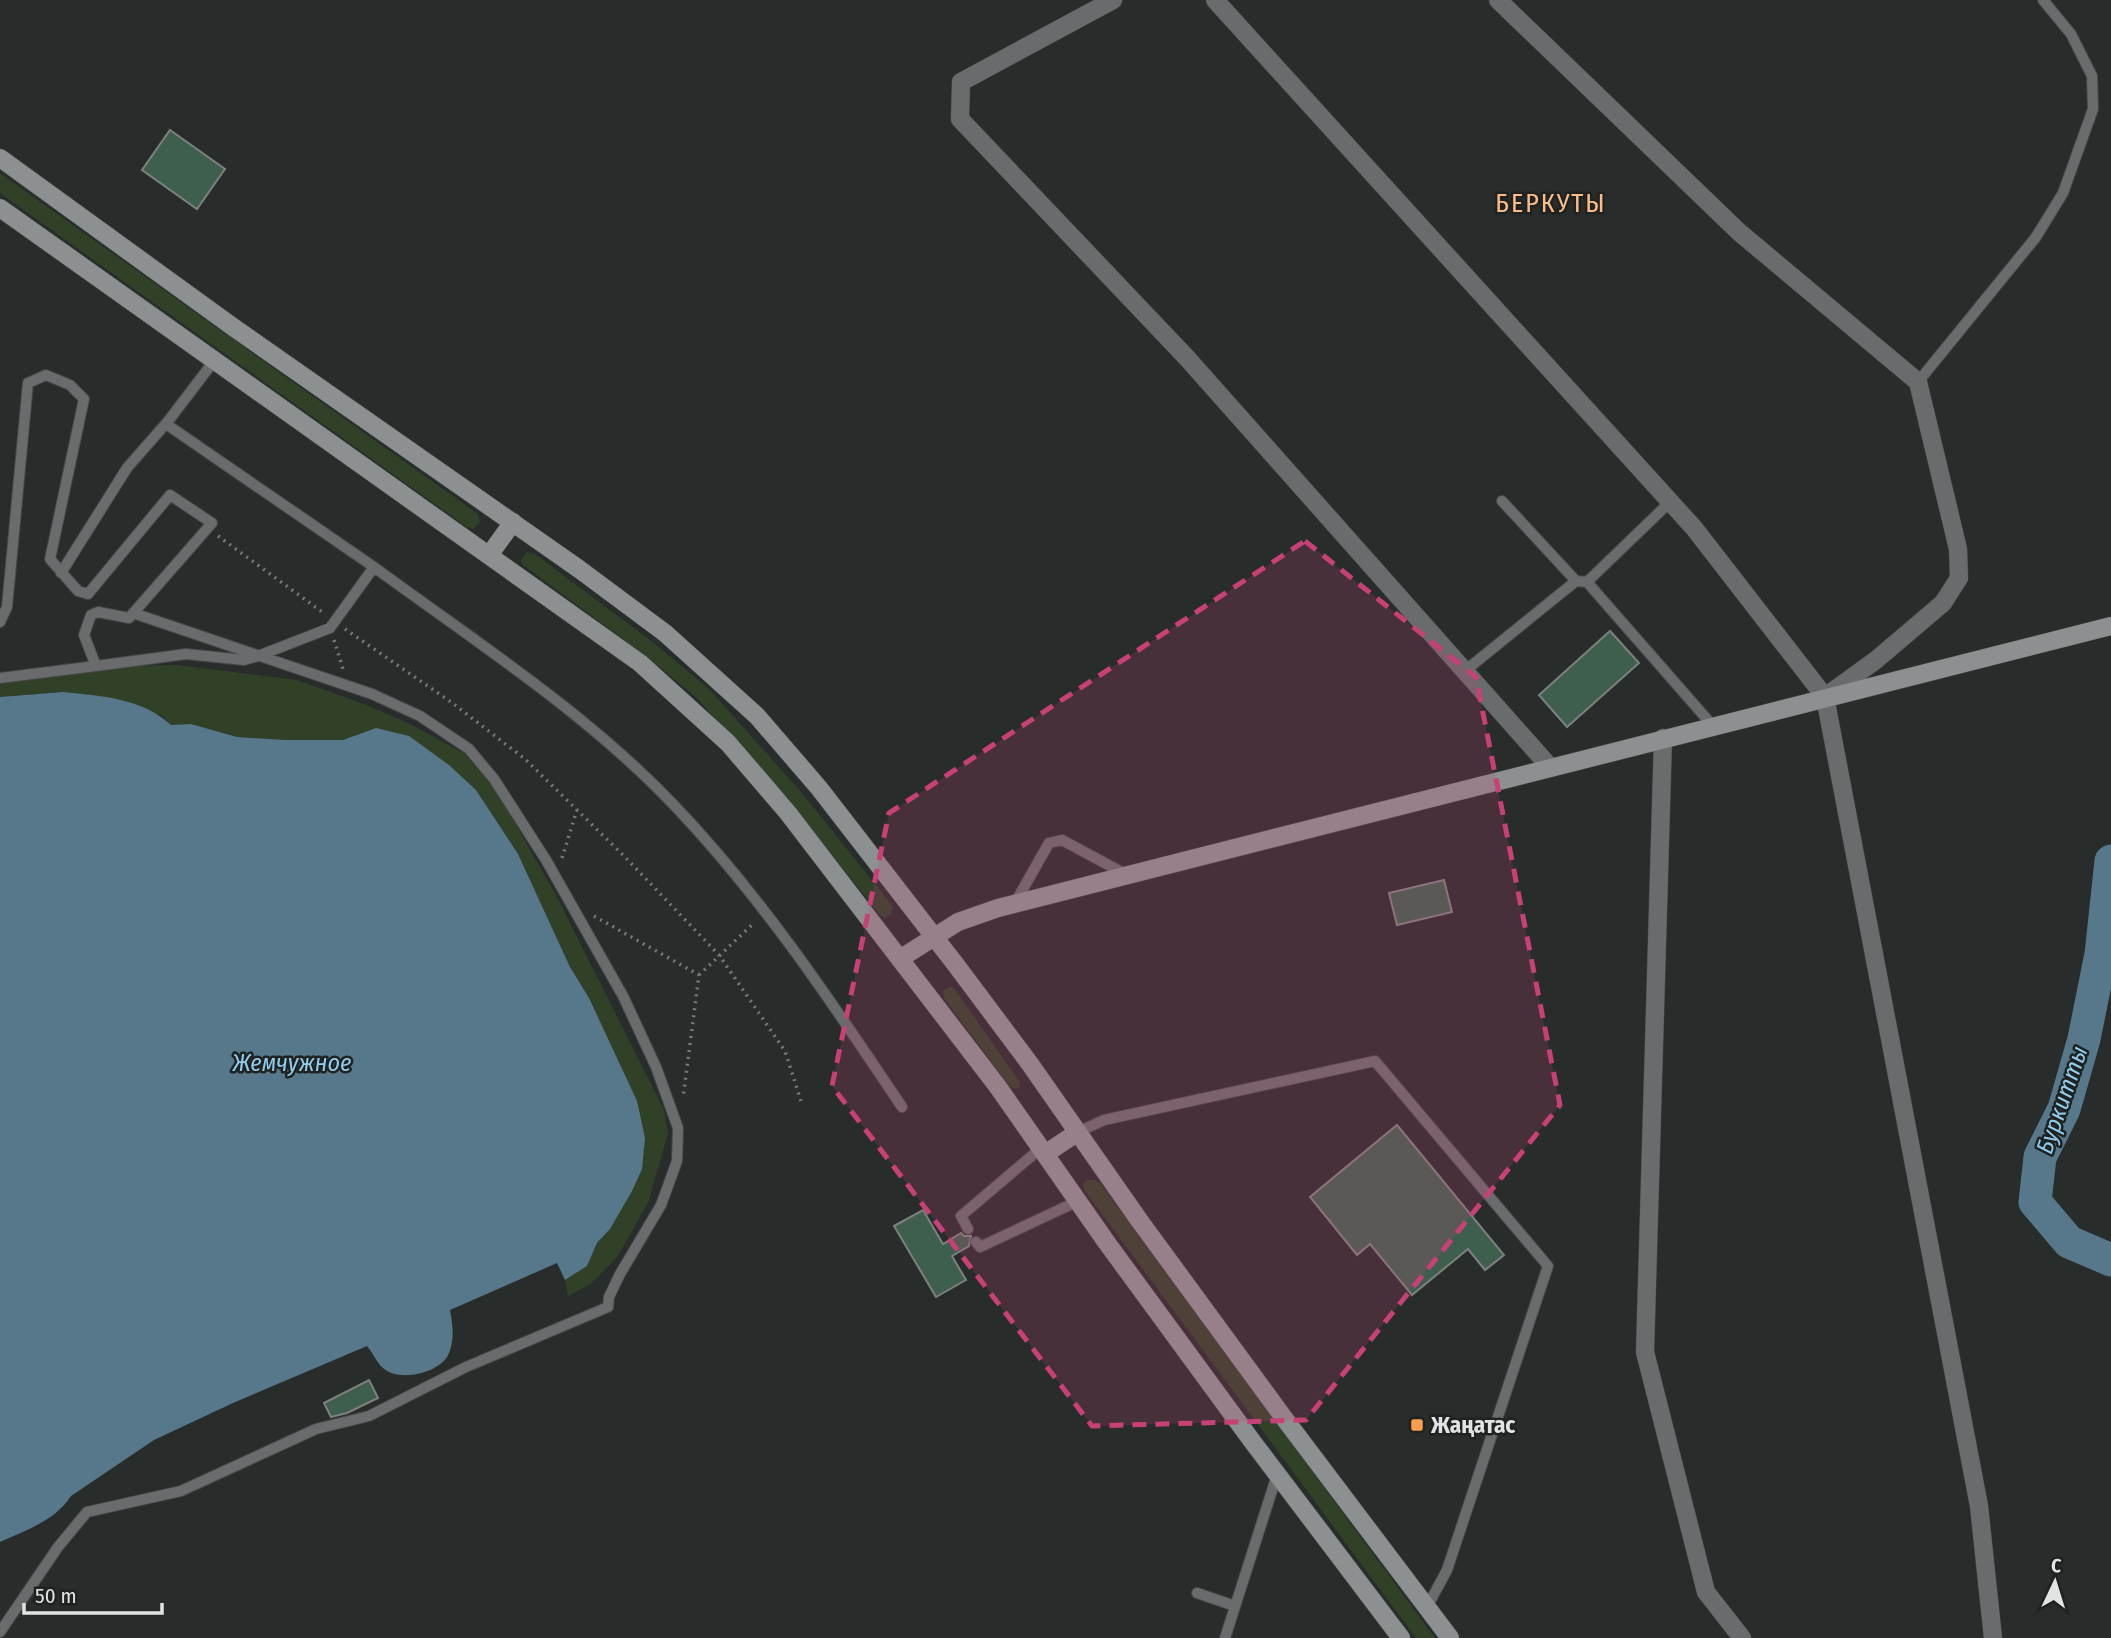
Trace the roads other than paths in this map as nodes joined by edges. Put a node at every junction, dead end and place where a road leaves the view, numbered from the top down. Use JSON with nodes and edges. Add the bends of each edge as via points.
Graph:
{"nodes":[{"id":1,"x":1113,"y":0,"type":"edge"},
{"id":2,"x":1215,"y":0,"type":"edge"},
{"id":3,"x":1498,"y":0,"type":"edge"},
{"id":4,"x":2043,"y":0,"type":"edge"},
{"id":5,"x":0,"y":158,"type":"edge"},
{"id":6,"x":0,"y":208,"type":"edge"},
{"id":7,"x":214,"y":361,"type":"junction"},
{"id":8,"x":1918,"y":382,"type":"junction"},
{"id":9,"x":166,"y":424,"type":"junction"},
{"id":10,"x":1502,"y":501,"type":"dead end"},
{"id":11,"x":1670,"y":502,"type":"junction"},
{"id":12,"x":513,"y":522,"type":"junction"},
{"id":13,"x":489,"y":554,"type":"junction"},
{"id":14,"x":374,"y":567,"type":"junction"},
{"id":15,"x":61,"y":573,"type":"junction"},
{"id":16,"x":1581,"y":581,"type":"junction"},
{"id":17,"x":133,"y":613,"type":"junction"},
{"id":18,"x":0,"y":622,"type":"edge"},
{"id":19,"x":2111,"y":626,"type":"edge"},
{"id":20,"x":258,"y":656,"type":"junction"},
{"id":21,"x":96,"y":666,"type":"junction"},
{"id":22,"x":1466,"y":670,"type":"junction"},
{"id":23,"x":0,"y":678,"type":"edge"},
{"id":24,"x":1825,"y":697,"type":"junction"},
{"id":25,"x":1713,"y":726,"type":"junction"},
{"id":26,"x":1663,"y":738,"type":"junction"},
{"id":27,"x":1550,"y":767,"type":"junction"},
{"id":28,"x":1127,"y":875,"type":"junction"},
{"id":29,"x":1015,"y":903,"type":"junction"},
{"id":30,"x":933,"y":936,"type":"junction"},
{"id":31,"x":901,"y":958,"type":"junction"},
{"id":32,"x":902,"y":1107,"type":"dead end"},
{"id":33,"x":1077,"y":1132,"type":"junction"},
{"id":34,"x":1043,"y":1151,"type":"junction"},
{"id":35,"x":1078,"y":1201,"type":"junction"},
{"id":36,"x":968,"y":1229,"type":"dead end"},
{"id":37,"x":976,"y":1242,"type":"dead end"},
{"id":38,"x":1278,"y":1475,"type":"junction"},
{"id":39,"x":1197,"y":1593,"type":"dead end"},
{"id":40,"x":1235,"y":1606,"type":"junction"},
{"id":41,"x":1426,"y":1607,"type":"junction"},
{"id":42,"x":0,"y":1632,"type":"edge"},
{"id":43,"x":1225,"y":1638,"type":"edge"},
{"id":44,"x":1401,"y":1638,"type":"edge"},
{"id":45,"x":1450,"y":1638,"type":"edge"},
{"id":46,"x":1742,"y":1638,"type":"edge"},
{"id":47,"x":1993,"y":1638,"type":"edge"}],
"edges":[{"from":1,"to":22,"type":"street","via":[[961,82],[960,119],[1188,358]]},
{"from":2,"to":11,"type":"street"},
{"from":3,"to":8,"type":"street","via":[[1739,232]]},
{"from":4,"to":8,"type":"lane","via":[[2071,34],[2092,76],[2093,109],[2063,192],[2036,237]]},
{"from":5,"to":12,"type":"main road"},
{"from":6,"to":7,"type":"main road"},
{"from":7,"to":9,"type":"lane"},
{"from":7,"to":13,"type":"main road"},
{"from":8,"to":24,"type":"street","via":[[1958,548],[1959,578],[1943,603]]},
{"from":9,"to":14,"type":"lane"},
{"from":9,"to":15,"type":"lane","via":[[127,468]]},
{"from":10,"to":16,"type":"lane"},
{"from":11,"to":16,"type":"lane"},
{"from":11,"to":24,"type":"street"},
{"from":12,"to":13,"type":"main road"},
{"from":12,"to":30,"type":"main road","via":[[665,633],[757,716]]},
{"from":13,"to":31,"type":"main road","via":[[640,663],[728,743]]},
{"from":14,"to":20,"type":"lane","via":[[332,625]]},
{"from":14,"to":32,"type":"lane","via":[[587,723],[672,803],[766,911]]},
{"from":15,"to":17,"type":"lane","via":[[78,591],[88,594],[170,495],[212,523]]},
{"from":15,"to":18,"type":"lane","via":[[50,559],[83,399],[70,385],[46,375],[28,383],[8,607]]},
{"from":16,"to":22,"type":"lane"},
{"from":16,"to":25,"type":"lane"},
{"from":17,"to":20,"type":"lane"},
{"from":17,"to":21,"type":"lane","via":[[129,618],[99,612],[91,615],[84,635]]},
{"from":19,"to":24,"type":"main road"},
{"from":20,"to":21,"type":"lane","via":[[244,660],[186,654]]},
{"from":20,"to":42,"type":"lane","via":[[420,716],[469,749],[494,779],[628,1007],[678,1128],[677,1161],[661,1205],[620,1274],[608,1307],[466,1367],[369,1416],[316,1429],[181,1492],[87,1513],[58,1546]]},
{"from":21,"to":23,"type":"lane"},
{"from":22,"to":27,"type":"street"},
{"from":24,"to":25,"type":"main road"},
{"from":24,"to":47,"type":"street","via":[[1979,1506]]},
{"from":25,"to":26,"type":"main road"},
{"from":26,"to":27,"type":"main road"},
{"from":26,"to":46,"type":"street","via":[[1645,1352],[1706,1592]]},
{"from":27,"to":28,"type":"main road"},
{"from":28,"to":29,"type":"main road"},
{"from":28,"to":29,"type":"lane","via":[[1062,840],[1049,843]]},
{"from":29,"to":30,"type":"main road","via":[[958,922]]},
{"from":30,"to":31,"type":"main road"},
{"from":30,"to":33,"type":"main road"},
{"from":31,"to":34,"type":"main road"},
{"from":33,"to":34,"type":"main road"},
{"from":33,"to":41,"type":"main road"},
{"from":33,"to":41,"type":"lane","via":[[1104,1120],[1374,1061],[1548,1266],[1447,1570]]},
{"from":34,"to":35,"type":"main road"},
{"from":34,"to":36,"type":"lane","via":[[961,1216]]},
{"from":35,"to":37,"type":"lane","via":[[980,1247]]},
{"from":35,"to":38,"type":"main road"},
{"from":38,"to":40,"type":"lane"},
{"from":38,"to":44,"type":"main road"},
{"from":39,"to":40,"type":"lane"},
{"from":40,"to":43,"type":"lane"},
{"from":41,"to":45,"type":"main road"}]}
